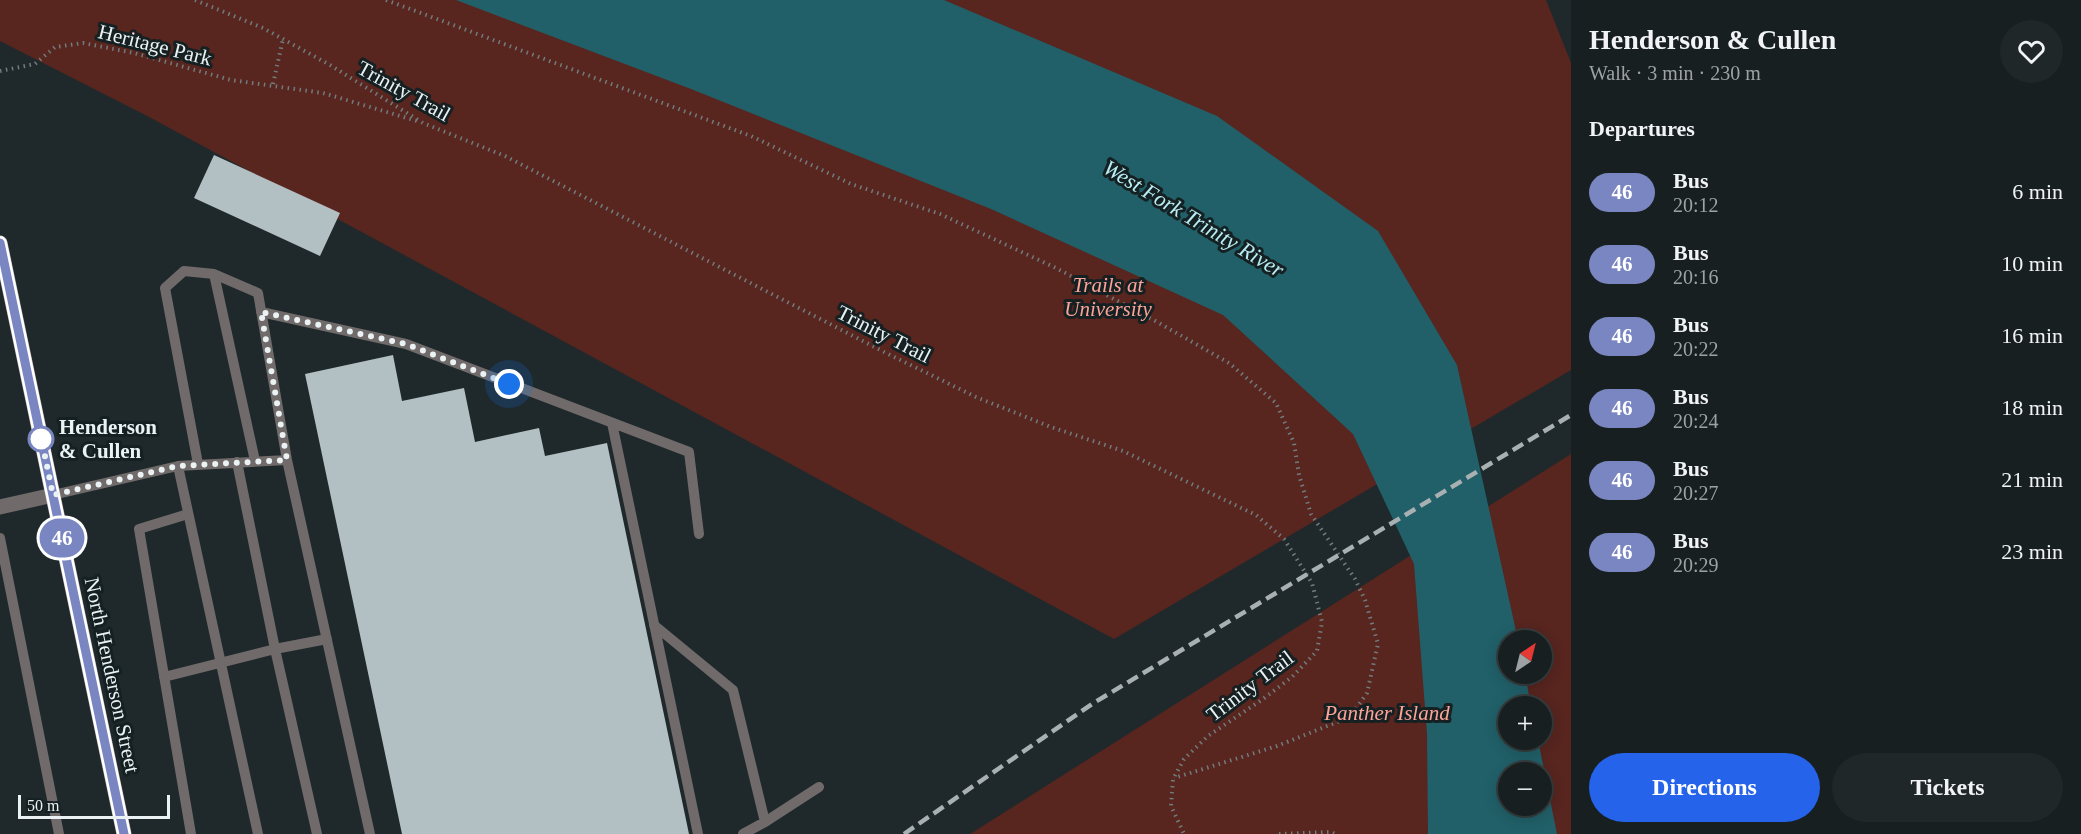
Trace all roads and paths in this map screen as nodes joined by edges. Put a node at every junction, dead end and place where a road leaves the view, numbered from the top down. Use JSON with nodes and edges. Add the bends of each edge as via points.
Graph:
{"nodes":[{"id":1,"x":195,"y":0,"type":"edge"},
{"id":2,"x":386,"y":0,"type":"edge"},
{"id":3,"x":282,"y":39,"type":"junction"},
{"id":4,"x":0,"y":71,"type":"edge"},
{"id":5,"x":273,"y":84,"type":"junction"},
{"id":6,"x":423,"y":123,"type":"junction"},
{"id":7,"x":0,"y":243,"type":"edge"},
{"id":8,"x":214,"y":274,"type":"junction"},
{"id":9,"x":261,"y":312,"type":"junction"},
{"id":10,"x":612,"y":423,"type":"junction"},
{"id":11,"x":287,"y":460,"type":"junction"},
{"id":12,"x":255,"y":461,"type":"junction"},
{"id":13,"x":237,"y":462,"type":"junction"},
{"id":14,"x":198,"y":464,"type":"junction"},
{"id":15,"x":178,"y":466,"type":"junction"},
{"id":16,"x":53,"y":495,"type":"junction"},
{"id":17,"x":0,"y":507,"type":"edge"},
{"id":18,"x":189,"y":514,"type":"junction"},
{"id":19,"x":699,"y":534,"type":"dead end"},
{"id":20,"x":0,"y":538,"type":"edge"},
{"id":21,"x":654,"y":625,"type":"junction"},
{"id":22,"x":327,"y":639,"type":"junction"},
{"id":23,"x":275,"y":650,"type":"junction"},
{"id":24,"x":221,"y":664,"type":"junction"},
{"id":25,"x":164,"y":676,"type":"junction"},
{"id":26,"x":1173,"y":778,"type":"junction"},
{"id":27,"x":819,"y":787,"type":"dead end"},
{"id":28,"x":765,"y":822,"type":"junction"},
{"id":29,"x":59,"y":834,"type":"edge"},
{"id":30,"x":124,"y":834,"type":"edge"},
{"id":31,"x":191,"y":834,"type":"edge"},
{"id":32,"x":258,"y":834,"type":"edge"},
{"id":33,"x":317,"y":834,"type":"edge"},
{"id":34,"x":370,"y":834,"type":"edge"},
{"id":35,"x":698,"y":834,"type":"edge"},
{"id":36,"x":743,"y":834,"type":"edge"},
{"id":37,"x":1184,"y":834,"type":"edge"},
{"id":38,"x":1279,"y":834,"type":"edge"},
{"id":39,"x":1335,"y":834,"type":"edge"}],
"edges":[{"from":1,"to":3,"type":"path","name":"Trinity Trail"},
{"from":2,"to":26,"type":"path","via":[[751,136],[851,184],[940,214],[1056,268],[1159,323],[1229,363],[1276,403],[1294,443],[1311,514],[1355,579],[1368,611],[1378,644],[1367,693],[1350,717],[1278,746]]},
{"from":3,"to":5,"type":"path"},
{"from":3,"to":6,"type":"path","name":"Trinity Trail"},
{"from":4,"to":5,"type":"path","name":"Heritage Park","via":[[35,64],[55,47],[83,43],[231,80]]},
{"from":5,"to":6,"type":"path","name":"Heritage Park","via":[[323,93]]},
{"from":6,"to":26,"type":"path","name":"Trinity Trail","via":[[505,156],[976,397],[1124,451],[1196,484],[1256,515],[1284,539],[1312,583],[1322,622],[1317,651],[1292,677],[1208,736],[1184,759]]},
{"from":7,"to":16,"type":"main road","name":"North Henderson Street"},
{"from":8,"to":9,"type":"lane","via":[[258,293]]},
{"from":8,"to":12,"type":"lane"},
{"from":8,"to":14,"type":"lane","via":[[184,271],[165,288]]},
{"from":9,"to":10,"type":"lane","via":[[406,344]]},
{"from":9,"to":11,"type":"lane"},
{"from":10,"to":19,"type":"lane","via":[[689,452]]},
{"from":10,"to":21,"type":"lane"},
{"from":11,"to":12,"type":"lane"},
{"from":11,"to":22,"type":"lane"},
{"from":12,"to":13,"type":"lane"},
{"from":13,"to":14,"type":"lane"},
{"from":13,"to":23,"type":"lane"},
{"from":14,"to":15,"type":"lane"},
{"from":15,"to":16,"type":"lane"},
{"from":15,"to":18,"type":"lane"},
{"from":16,"to":17,"type":"street"},
{"from":16,"to":30,"type":"main road","name":"North Henderson Street"},
{"from":18,"to":24,"type":"lane"},
{"from":18,"to":25,"type":"lane","via":[[139,529]]},
{"from":20,"to":29,"type":"lane"},
{"from":21,"to":28,"type":"lane","via":[[733,690]]},
{"from":21,"to":35,"type":"lane"},
{"from":22,"to":23,"type":"lane"},
{"from":22,"to":34,"type":"lane"},
{"from":23,"to":24,"type":"lane"},
{"from":23,"to":33,"type":"lane"},
{"from":24,"to":25,"type":"lane"},
{"from":24,"to":32,"type":"lane"},
{"from":25,"to":31,"type":"lane"},
{"from":26,"to":37,"type":"path","via":[[1171,806]]},
{"from":27,"to":28,"type":"lane"},
{"from":28,"to":36,"type":"lane"},
{"from":38,"to":39,"type":"path"}]}
